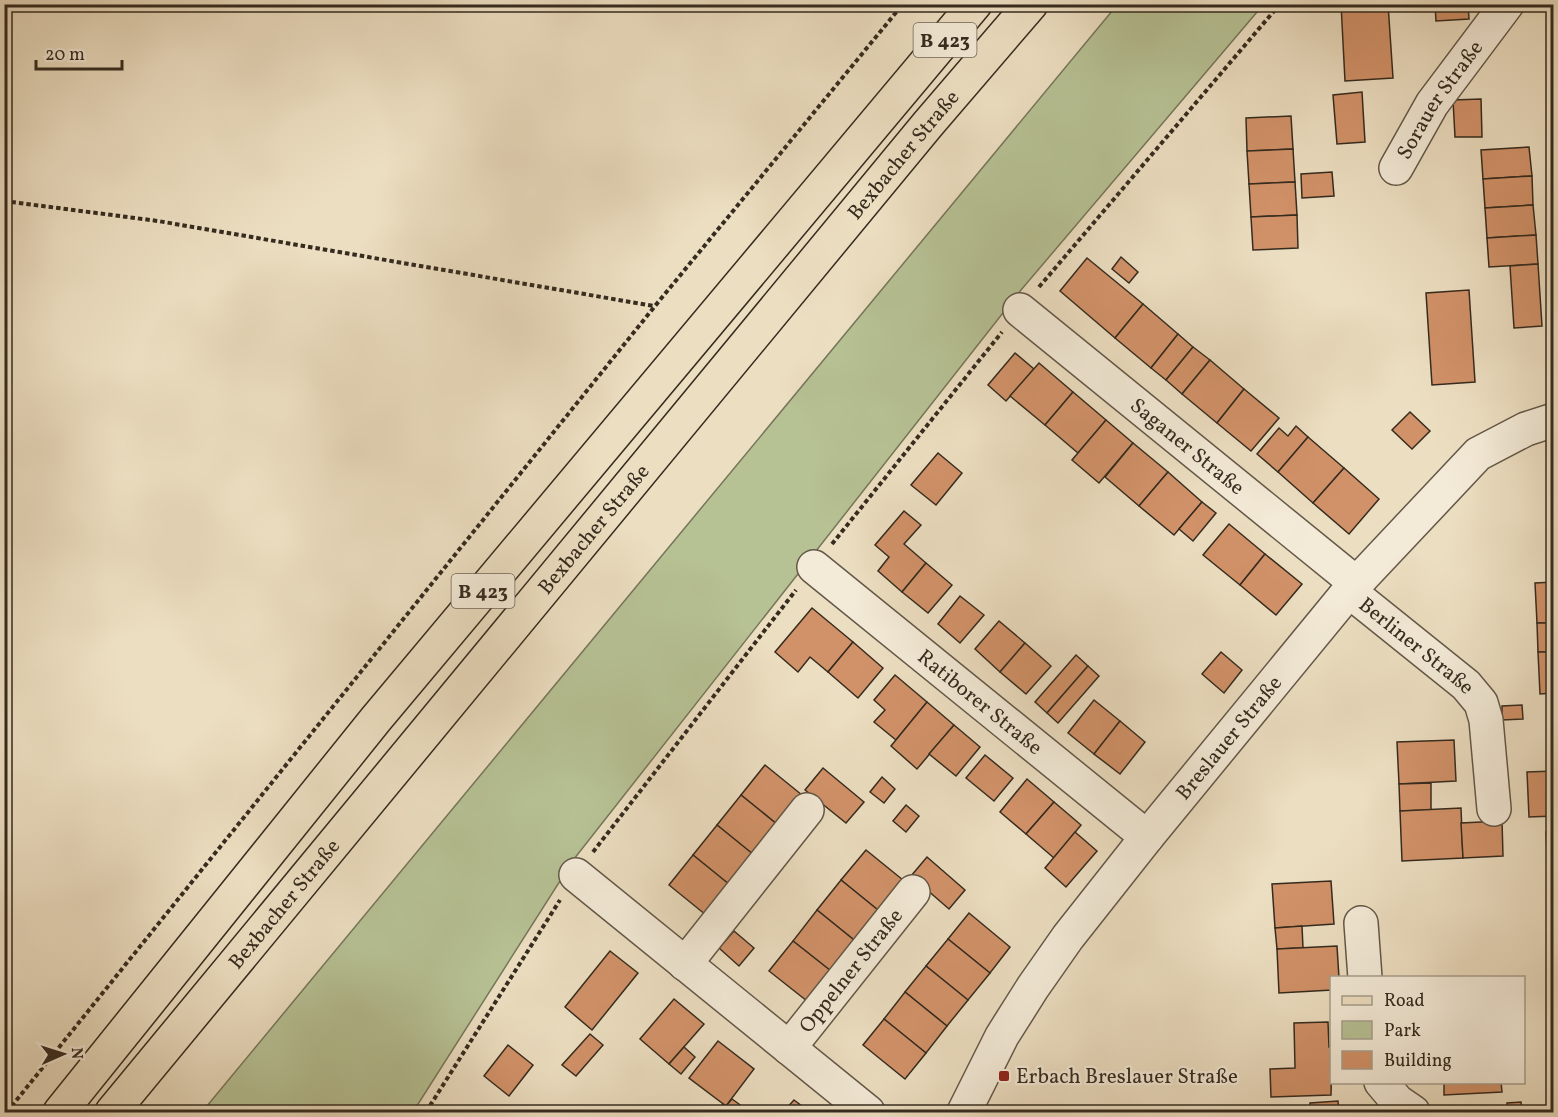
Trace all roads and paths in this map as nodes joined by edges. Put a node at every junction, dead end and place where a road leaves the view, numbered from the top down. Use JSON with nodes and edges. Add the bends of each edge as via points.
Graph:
{"nodes":[{"id":1,"x":903,"y":4,"type":"edge"},
{"id":2,"x":975,"y":4,"type":"edge"},
{"id":3,"x":1031,"y":4,"type":"edge"},
{"id":4,"x":1507,"y":4,"type":"edge"},
{"id":5,"x":1396,"y":168,"type":"dead end"},
{"id":6,"x":4,"y":201,"type":"edge"},
{"id":7,"x":655,"y":306,"type":"junction"},
{"id":8,"x":1020,"y":310,"type":"dead end"},
{"id":9,"x":1554,"y":420,"type":"edge"},
{"id":10,"x":814,"y":567,"type":"dead end"},
{"id":11,"x":1352,"y":587,"type":"junction"},
{"id":12,"x":1494,"y":809,"type":"dead end"},
{"id":13,"x":807,"y":810,"type":"dead end"},
{"id":14,"x":1147,"y":837,"type":"junction"},
{"id":15,"x":576,"y":875,"type":"dead end"},
{"id":16,"x":912,"y":892,"type":"dead end"},
{"id":17,"x":1361,"y":923,"type":"dead end"},
{"id":18,"x":685,"y":964,"type":"junction"},
{"id":19,"x":1365,"y":976,"type":"edge"},
{"id":20,"x":789,"y":1048,"type":"junction"},
{"id":21,"x":1382,"y":1084,"type":"edge"},
{"id":22,"x":7,"y":1113,"type":"edge"},
{"id":23,"x":60,"y":1113,"type":"edge"},
{"id":24,"x":112,"y":1113,"type":"edge"},
{"id":25,"x":868,"y":1113,"type":"edge"},
{"id":26,"x":964,"y":1113,"type":"edge"},
{"id":27,"x":1413,"y":1113,"type":"edge"}],
"edges":[{"from":1,"to":7,"type":"path"},
{"from":2,"to":23,"type":"main road","name":"Bexbacher Straße","number":"B 423","via":[[376,719]]},
{"from":3,"to":24,"type":"main road","name":"Bexbacher Straße"},
{"from":4,"to":5,"type":"street","name":"Sorauer Straße","via":[[1432,104]]},
{"from":6,"to":7,"type":"path","via":[[158,221]]},
{"from":7,"to":22,"type":"path"},
{"from":8,"to":11,"type":"street","name":"Saganer Straße"},
{"from":9,"to":11,"type":"street","name":"Breslauer Straße","via":[[1526,429],[1478,454]]},
{"from":10,"to":14,"type":"street","name":"Ratiborer Straße"},
{"from":11,"to":12,"type":"street","name":"Berliner Straße","via":[[1466,685],[1481,703]]},
{"from":11,"to":14,"type":"street","name":"Breslauer Straße"},
{"from":13,"to":18,"type":"street"},
{"from":14,"to":26,"type":"street","name":"Breslauer Straße","via":[[1033,987],[1002,1036]]},
{"from":15,"to":18,"type":"street","name":"Oppelner Straße"},
{"from":16,"to":20,"type":"street","name":"Oppelner Straße"},
{"from":17,"to":19,"type":"street"},
{"from":18,"to":20,"type":"street","name":"Oppelner Straße"},
{"from":20,"to":25,"type":"street","name":"Oppelner Straße"},
{"from":21,"to":27,"type":"street"}]}
